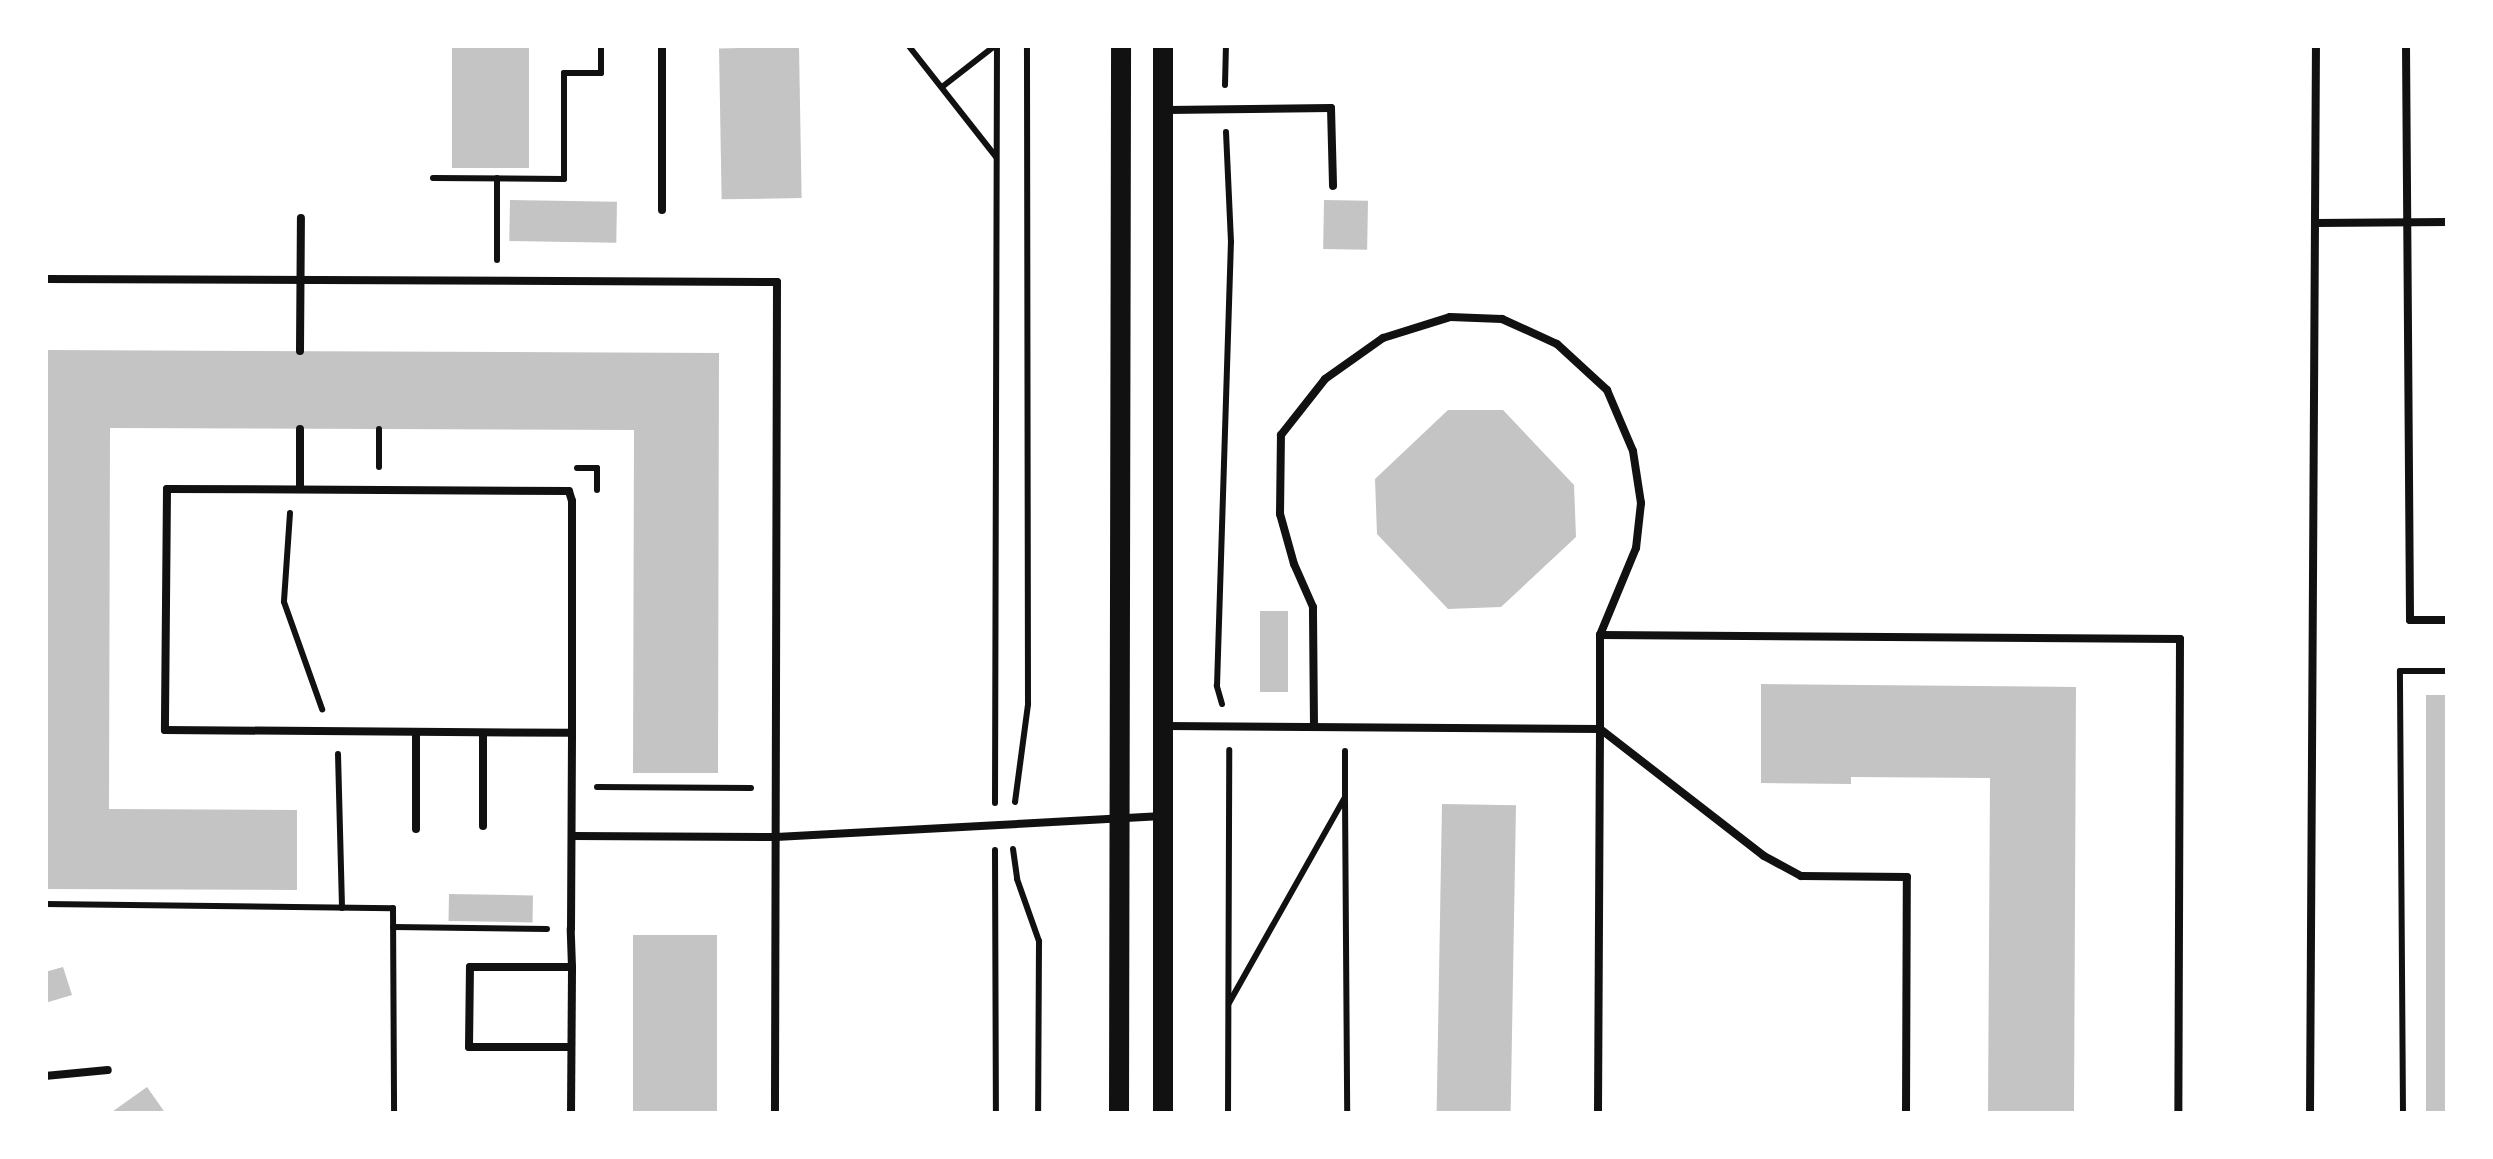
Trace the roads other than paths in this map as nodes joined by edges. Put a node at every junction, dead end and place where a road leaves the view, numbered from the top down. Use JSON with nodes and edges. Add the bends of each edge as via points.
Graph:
{"nodes":[{"id":1,"x":662,"y":45,"type":"edge"},
{"id":2,"x":1121,"y":45,"type":"edge"},
{"id":3,"x":1163,"y":45,"type":"edge"},
{"id":4,"x":2316,"y":45,"type":"edge"},
{"id":5,"x":2406,"y":45,"type":"edge"},
{"id":6,"x":1163,"y":110,"type":"junction"},
{"id":7,"x":1333,"y":186,"type":"dead end"},
{"id":8,"x":662,"y":210,"type":"dead end"},
{"id":9,"x":301,"y":218,"type":"dead end"},
{"id":10,"x":2448,"y":222,"type":"edge"},
{"id":11,"x":2315,"y":223,"type":"junction"},
{"id":12,"x":2407,"y":223,"type":"junction"},
{"id":13,"x":45,"y":279,"type":"edge"},
{"id":14,"x":300,"y":280,"type":"junction"},
{"id":15,"x":300,"y":351,"type":"dead end"},
{"id":16,"x":300,"y":429,"type":"dead end"},
{"id":17,"x":296,"y":487,"type":"junction"},
{"id":18,"x":2448,"y":620,"type":"edge"},
{"id":19,"x":1600,"y":635,"type":"junction"},
{"id":20,"x":1163,"y":726,"type":"junction"},
{"id":21,"x":1314,"y":727,"type":"junction"},
{"id":22,"x":1600,"y":728,"type":"junction"},
{"id":23,"x":416,"y":733,"type":"junction"},
{"id":24,"x":483,"y":733,"type":"junction"},
{"id":25,"x":572,"y":734,"type":"junction"},
{"id":26,"x":1163,"y":816,"type":"junction"},
{"id":27,"x":1120,"y":818,"type":"junction"},
{"id":28,"x":483,"y":826,"type":"dead end"},
{"id":29,"x":416,"y":829,"type":"dead end"},
{"id":30,"x":572,"y":836,"type":"junction"},
{"id":31,"x":776,"y":837,"type":"junction"},
{"id":32,"x":572,"y":967,"type":"junction"},
{"id":33,"x":571,"y":1047,"type":"junction"},
{"id":34,"x":108,"y":1070,"type":"dead end"},
{"id":35,"x":45,"y":1076,"type":"edge"},
{"id":36,"x":571,"y":1114,"type":"edge"},
{"id":37,"x":776,"y":1114,"type":"edge"},
{"id":38,"x":1119,"y":1114,"type":"edge"},
{"id":39,"x":1163,"y":1114,"type":"edge"},
{"id":40,"x":1598,"y":1114,"type":"edge"},
{"id":41,"x":1906,"y":1114,"type":"edge"},
{"id":42,"x":2178,"y":1114,"type":"edge"},
{"id":43,"x":2310,"y":1114,"type":"edge"}],
"edges":[{"from":1,"to":8,"type":"lane"},
{"from":2,"to":27,"type":"main road"},
{"from":3,"to":6,"type":"main road"},
{"from":4,"to":11,"type":"lane"},
{"from":5,"to":12,"type":"lane"},
{"from":6,"to":7,"type":"lane","via":[[1331,108]]},
{"from":6,"to":20,"type":"main road"},
{"from":9,"to":14,"type":"lane"},
{"from":10,"to":12,"type":"lane"},
{"from":11,"to":12,"type":"lane"},
{"from":11,"to":43,"type":"lane"},
{"from":12,"to":18,"type":"lane","via":[[2410,620]]},
{"from":13,"to":14,"type":"lane"},
{"from":14,"to":15,"type":"lane"},
{"from":14,"to":31,"type":"lane","via":[[777,282]]},
{"from":16,"to":17,"type":"lane"},
{"from":17,"to":23,"type":"lane","via":[[167,489],[164,724],[172,732]]},
{"from":17,"to":25,"type":"lane","via":[[569,492]]},
{"from":19,"to":21,"type":"lane","via":[[1636,548],[1641,503],[1633,451],[1606,390],[1557,344],[1502,318],[1450,316],[1368,348],[1325,379],[1281,435],[1280,514],[1313,607]]},
{"from":19,"to":22,"type":"lane"},
{"from":19,"to":42,"type":"lane","via":[[2180,639]]},
{"from":20,"to":21,"type":"lane"},
{"from":20,"to":26,"type":"main road"},
{"from":21,"to":22,"type":"lane"},
{"from":22,"to":40,"type":"lane"},
{"from":22,"to":41,"type":"lane","via":[[1764,856],[1800,876],[1907,877]]},
{"from":23,"to":24,"type":"lane"},
{"from":23,"to":29,"type":"lane"},
{"from":24,"to":25,"type":"lane"},
{"from":24,"to":28,"type":"lane"},
{"from":25,"to":30,"type":"lane"},
{"from":26,"to":27,"type":"lane"},
{"from":26,"to":39,"type":"main road"},
{"from":27,"to":31,"type":"lane"},
{"from":27,"to":38,"type":"main road"},
{"from":30,"to":31,"type":"lane"},
{"from":30,"to":32,"type":"lane"},
{"from":31,"to":37,"type":"lane"},
{"from":32,"to":33,"type":"lane"},
{"from":32,"to":33,"type":"lane","via":[[470,967],[470,1046]]},
{"from":33,"to":36,"type":"lane"},
{"from":34,"to":35,"type":"lane"}]}
